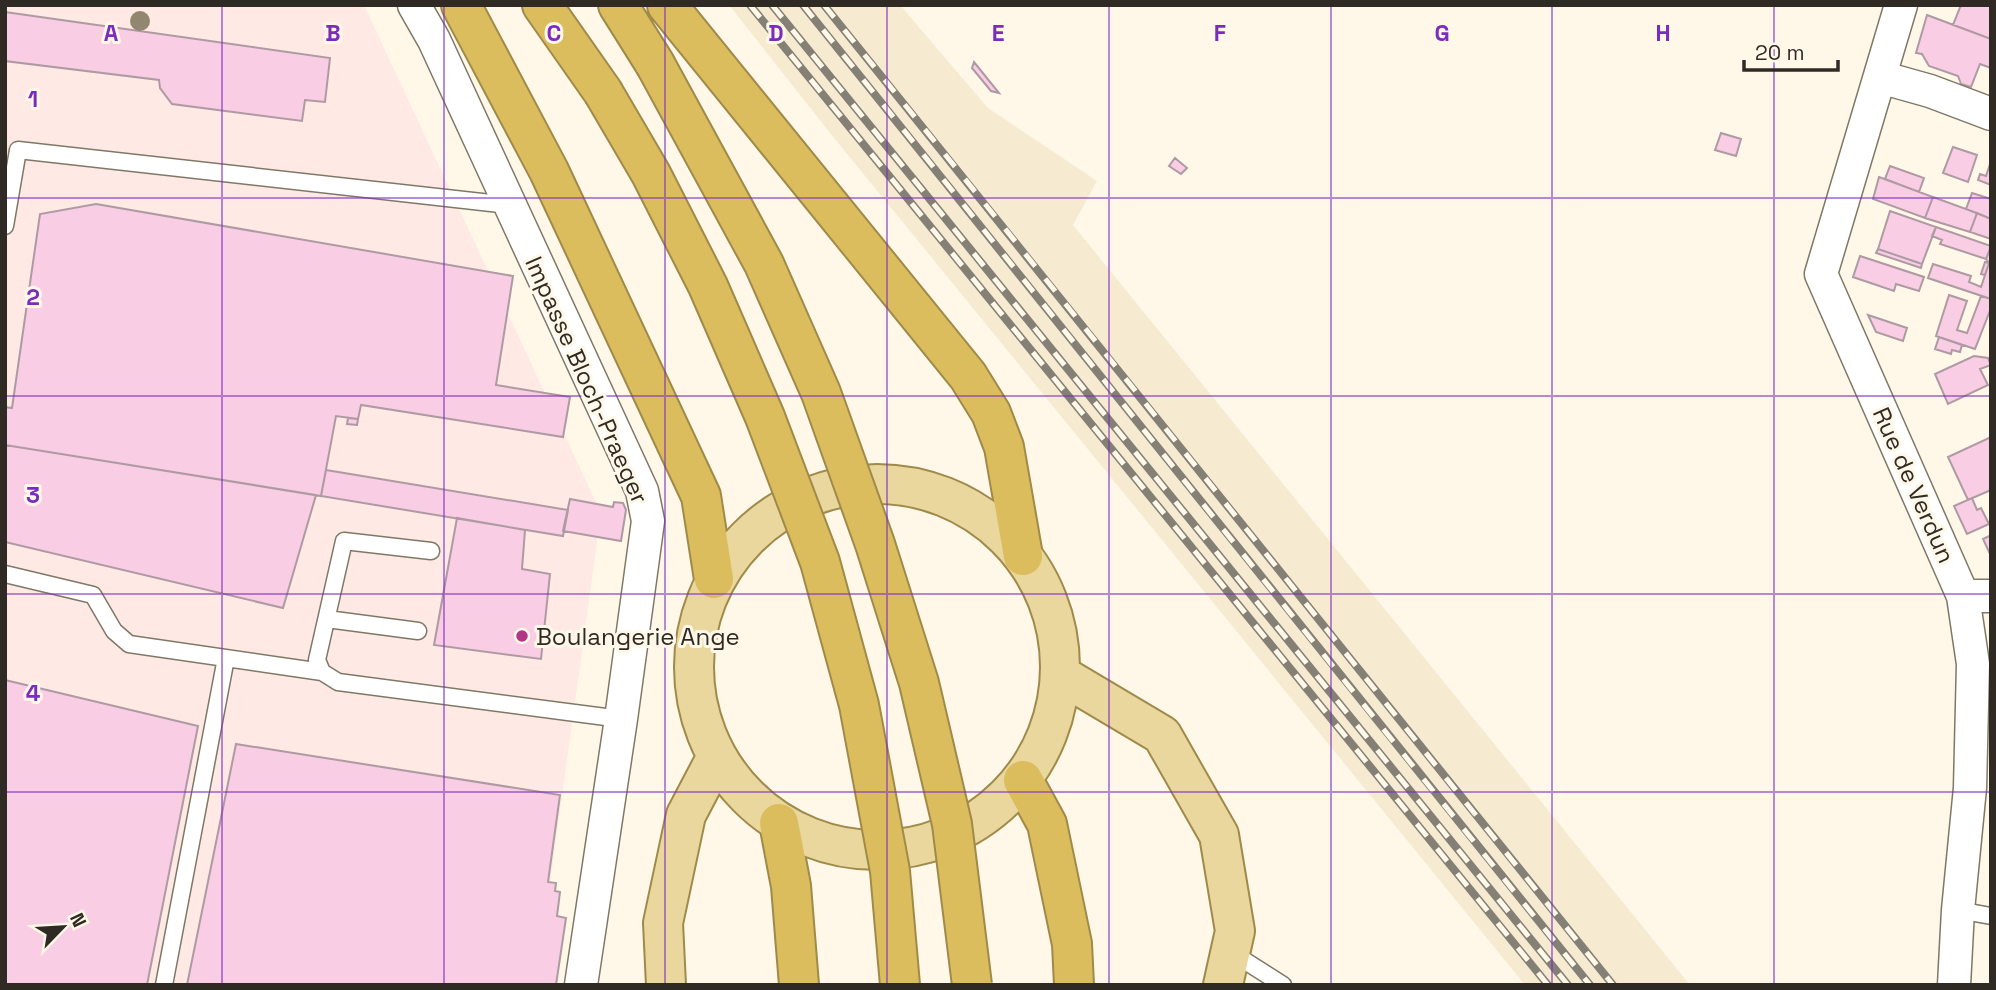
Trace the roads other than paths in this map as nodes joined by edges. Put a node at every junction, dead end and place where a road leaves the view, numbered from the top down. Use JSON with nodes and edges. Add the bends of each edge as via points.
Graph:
{"nodes":[{"id":1,"x":414,"y":5,"type":"edge"},
{"id":2,"x":461,"y":5,"type":"edge"},
{"id":3,"x":542,"y":5,"type":"edge"},
{"id":4,"x":618,"y":5,"type":"edge"},
{"id":5,"x":667,"y":5,"type":"edge"},
{"id":6,"x":1901,"y":5,"type":"edge"},
{"id":7,"x":1880,"y":77,"type":"junction"},
{"id":8,"x":1991,"y":114,"type":"edge"},
{"id":9,"x":509,"y":205,"type":"junction"},
{"id":10,"x":5,"y":226,"type":"edge"},
{"id":11,"x":431,"y":551,"type":"dead end"},
{"id":12,"x":1023,"y":556,"type":"junction"},
{"id":13,"x":5,"y":574,"type":"edge"},
{"id":14,"x":714,"y":579,"type":"junction"},
{"id":15,"x":1977,"y":596,"type":"edge"},
{"id":16,"x":327,"y":619,"type":"junction"},
{"id":17,"x":418,"y":631,"type":"dead end"},
{"id":18,"x":226,"y":659,"type":"junction"},
{"id":19,"x":322,"y":672,"type":"junction"},
{"id":20,"x":1061,"y":675,"type":"junction"},
{"id":21,"x":621,"y":719,"type":"junction"},
{"id":22,"x":716,"y":758,"type":"junction"},
{"id":23,"x":1023,"y":780,"type":"junction"},
{"id":24,"x":1980,"y":790,"type":"edge"},
{"id":25,"x":779,"y":823,"type":"junction"},
{"id":26,"x":1958,"y":910,"type":"junction"},
{"id":27,"x":1991,"y":916,"type":"edge"},
{"id":28,"x":1227,"y":968,"type":"edge"},
{"id":29,"x":164,"y":985,"type":"edge"},
{"id":30,"x":581,"y":985,"type":"edge"},
{"id":31,"x":666,"y":985,"type":"edge"},
{"id":32,"x":799,"y":985,"type":"edge"},
{"id":33,"x":900,"y":985,"type":"edge"},
{"id":34,"x":972,"y":985,"type":"edge"},
{"id":35,"x":1074,"y":985,"type":"edge"},
{"id":36,"x":1283,"y":985,"type":"edge"},
{"id":37,"x":1954,"y":985,"type":"edge"}],
"edges":[{"from":1,"to":9,"type":"street","name":"Impasse Bloch-Praeger"},
{"from":2,"to":14,"type":"highway","via":[[549,171],[701,496]]},
{"from":3,"to":33,"type":"highway","bridge":true,"via":[[603,92],[708,286],[765,417],[820,562],[863,731],[890,871]]},
{"from":4,"to":34,"type":"highway","bridge":true,"via":[[656,64],[764,264],[821,393],[919,684],[952,824]]},
{"from":5,"to":12,"type":"highway","via":[[968,376],[1004,447]]},
{"from":6,"to":7,"type":"street","name":"Rue de Verdun"},
{"from":7,"to":8,"type":"street"},
{"from":7,"to":15,"type":"street","name":"Rue de Verdun","via":[[1821,274]]},
{"from":9,"to":10,"type":"lane","via":[[18,150]]},
{"from":9,"to":21,"type":"street","name":"Impasse Bloch-Praeger","via":[[642,491],[648,521]]},
{"from":11,"to":16,"type":"lane","via":[[344,541]]},
{"from":12,"to":14,"type":"main road","via":[[986,519],[940,494],[888,483],[849,485],[787,505],[745,537]]},
{"from":12,"to":20,"type":"main road","via":[[1045,593],[1057,633]]},
{"from":13,"to":18,"type":"lane","via":[[93,595],[114,631],[129,645]]},
{"from":14,"to":22,"type":"main road","via":[[694,638],[694,663],[695,700]]},
{"from":15,"to":24,"type":"street","name":"Rue de Verdun","via":[[1973,664]]},
{"from":16,"to":17,"type":"lane"},
{"from":16,"to":19,"type":"lane","via":[[317,660]]},
{"from":18,"to":19,"type":"lane"},
{"from":18,"to":29,"type":"lane"},
{"from":19,"to":21,"type":"lane","via":[[338,682]]},
{"from":20,"to":23,"type":"main road","via":[[1051,724]]},
{"from":20,"to":28,"type":"main road","via":[[1162,735],[1219,835],[1235,931]]},
{"from":21,"to":30,"type":"street","name":"Impasse Bloch-Praeger"},
{"from":22,"to":25,"type":"main road","via":[[744,795]]},
{"from":22,"to":31,"type":"main road","via":[[686,814],[663,923]]},
{"from":23,"to":25,"type":"main road","via":[[984,817],[935,842],[882,851],[828,845]]},
{"from":23,"to":35,"type":"highway","via":[[1047,824],[1072,944]]},
{"from":24,"to":26,"type":"street","name":"Rue de Verdun"},
{"from":25,"to":32,"type":"highway","via":[[791,886]]},
{"from":26,"to":27,"type":"lane"},
{"from":26,"to":37,"type":"street","name":"Rue de Verdun"},
{"from":28,"to":36,"type":"lane"}]}
